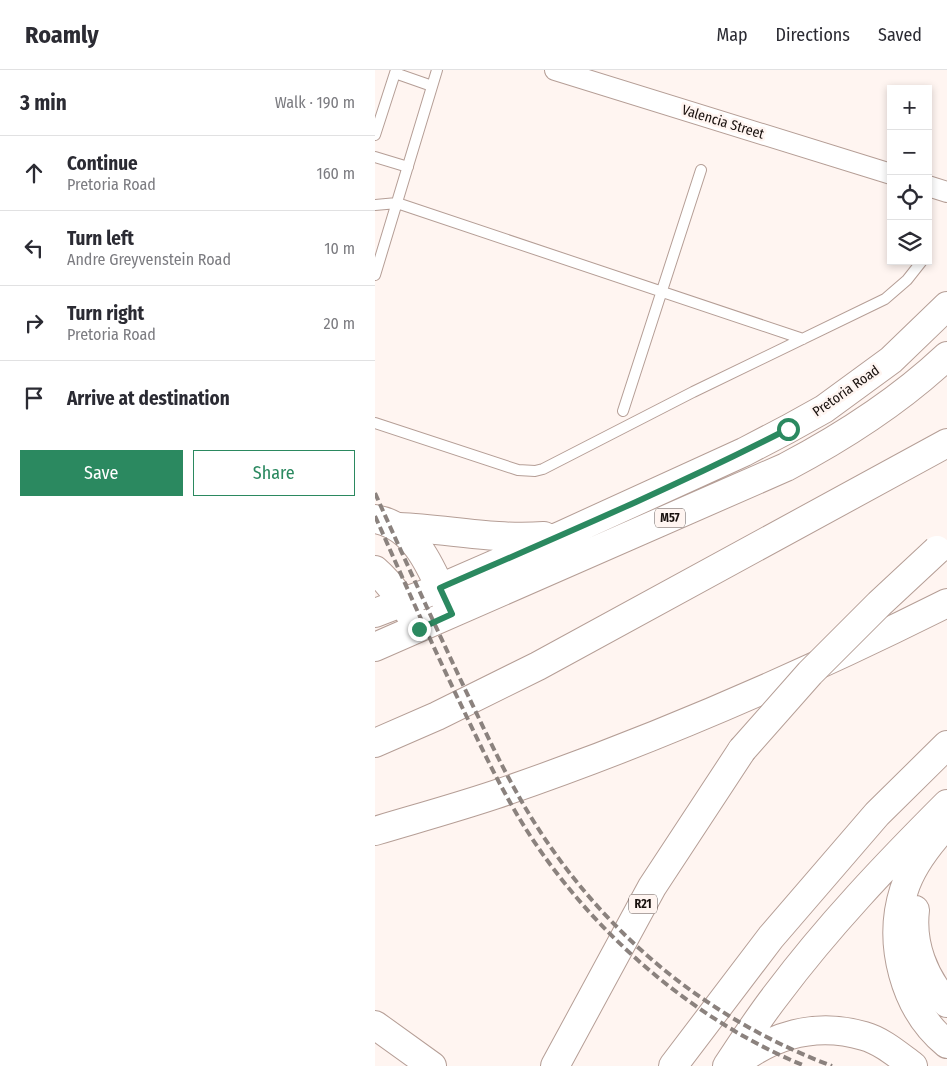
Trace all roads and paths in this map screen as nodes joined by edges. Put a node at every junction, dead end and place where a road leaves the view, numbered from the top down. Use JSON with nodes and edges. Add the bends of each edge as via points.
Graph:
{"nodes":[{"id":1,"x":437,"y":70,"type":"edge"},
{"id":2,"x":555,"y":70,"type":"edge"},
{"id":3,"x":395,"y":72,"type":"edge"},
{"id":4,"x":432,"y":86,"type":"junction"},
{"id":5,"x":375,"y":135,"type":"edge"},
{"id":6,"x":375,"y":157,"type":"edge"},
{"id":7,"x":408,"y":167,"type":"junction"},
{"id":8,"x":701,"y":170,"type":"dead end"},
{"id":9,"x":887,"y":173,"type":"edge"},
{"id":10,"x":932,"y":187,"type":"edge"},
{"id":11,"x":947,"y":192,"type":"edge"},
{"id":12,"x":397,"y":203,"type":"junction"},
{"id":13,"x":375,"y":205,"type":"edge"},
{"id":14,"x":379,"y":250,"type":"edge"},
{"id":15,"x":919,"y":265,"type":"edge"},
{"id":16,"x":375,"y":274,"type":"edge"},
{"id":17,"x":662,"y":292,"type":"junction"},
{"id":18,"x":947,"y":306,"type":"edge"},
{"id":19,"x":803,"y":340,"type":"junction"},
{"id":20,"x":947,"y":356,"type":"edge"},
{"id":21,"x":623,"y":411,"type":"dead end"},
{"id":22,"x":375,"y":423,"type":"edge"},
{"id":23,"x":947,"y":443,"type":"edge"},
{"id":24,"x":387,"y":523,"type":"edge"},
{"id":25,"x":563,"y":535,"type":"junction"},
{"id":26,"x":942,"y":546,"type":"edge"},
{"id":27,"x":375,"y":570,"type":"edge"},
{"id":28,"x":440,"y":588,"type":"junction"},
{"id":29,"x":403,"y":602,"type":"junction"},
{"id":30,"x":947,"y":603,"type":"edge"},
{"id":31,"x":375,"y":613,"type":"edge"},
{"id":32,"x":452,"y":614,"type":"junction"},
{"id":33,"x":419,"y":629,"type":"junction"},
{"id":34,"x":375,"y":647,"type":"edge"},
{"id":35,"x":375,"y":743,"type":"edge"},
{"id":36,"x":947,"y":745,"type":"edge"},
{"id":37,"x":947,"y":804,"type":"edge"},
{"id":38,"x":947,"y":823,"type":"edge"},
{"id":39,"x":375,"y":831,"type":"edge"},
{"id":40,"x":947,"y":842,"type":"edge"},
{"id":41,"x":947,"y":1003,"type":"edge"},
{"id":42,"x":375,"y":1025,"type":"edge"},
{"id":43,"x":375,"y":1038,"type":"edge"},
{"id":44,"x":570,"y":1039,"type":"junction"},
{"id":45,"x":947,"y":1044,"type":"edge"},
{"id":46,"x":404,"y":1045,"type":"junction"},
{"id":47,"x":432,"y":1066,"type":"edge"},
{"id":48,"x":543,"y":1066,"type":"edge"},
{"id":49,"x":555,"y":1066,"type":"edge"},
{"id":50,"x":673,"y":1066,"type":"edge"},
{"id":51,"x":727,"y":1066,"type":"edge"},
{"id":52,"x":733,"y":1066,"type":"edge"},
{"id":53,"x":913,"y":1066,"type":"edge"}],
"edges":[{"from":1,"to":4,"type":"lane"},
{"from":2,"to":9,"type":"street","name":"Valencia Street"},
{"from":3,"to":4,"type":"lane"},
{"from":3,"to":5,"type":"lane"},
{"from":4,"to":7,"type":"lane"},
{"from":6,"to":7,"type":"lane"},
{"from":7,"to":12,"type":"lane"},
{"from":8,"to":17,"type":"lane"},
{"from":10,"to":11,"type":"street"},
{"from":12,"to":13,"type":"lane"},
{"from":12,"to":14,"type":"lane"},
{"from":12,"to":17,"type":"lane"},
{"from":14,"to":16,"type":"lane"},
{"from":15,"to":19,"type":"lane","via":[[885,299]]},
{"from":17,"to":19,"type":"lane"},
{"from":17,"to":21,"type":"lane"},
{"from":18,"to":25,"type":"main road","name":"Pretoria Road","number":"M57","via":[[891,360],[824,409],[744,452]]},
{"from":19,"to":22,"type":"lane","via":[[535,471],[518,470]]},
{"from":20,"to":32,"type":"main road","number":"M57","via":[[868,420],[786,467]]},
{"from":23,"to":35,"type":"main road","via":[[538,666]]},
{"from":24,"to":25,"type":"main road","via":[[505,538]]},
{"from":24,"to":28,"type":"main road","via":[[419,548]]},
{"from":25,"to":28,"type":"main road","name":"Pretoria Road","number":"M57"},
{"from":26,"to":44,"type":"main road","number":"R21","bridge":true,"via":[[810,673],[742,750],[652,887]]},
{"from":27,"to":29,"type":"main road"},
{"from":28,"to":29,"type":"main road","name":"Pretoria Road","number":"M57"},
{"from":28,"to":32,"type":"main road"},
{"from":29,"to":31,"type":"main road","name":"Pretoria Road","number":"M57"},
{"from":29,"to":33,"type":"main road"},
{"from":30,"to":39,"type":"main road","via":[[767,688],[629,745],[494,795]]},
{"from":32,"to":33,"type":"main road","number":"M57"},
{"from":33,"to":34,"type":"main road","number":"M57"},
{"from":36,"to":50,"type":"main road","via":[[877,814],[771,937]]},
{"from":37,"to":51,"type":"main road","via":[[834,924],[776,994]]},
{"from":38,"to":45,"type":"main road","via":[[928,845],[909,878],[903,892],[898,936],[899,958],[913,1002]]},
{"from":40,"to":41,"type":"main road","via":[[927,870],[921,886],[915,930],[926,972]]},
{"from":42,"to":46,"type":"main road"},
{"from":43,"to":46,"type":"main road"},
{"from":44,"to":48,"type":"main road","via":[[561,1044]]},
{"from":44,"to":49,"type":"main road","number":"R21"},
{"from":46,"to":47,"type":"main road"},
{"from":52,"to":53,"type":"main road","via":[[775,1040],[805,1032],[834,1031],[865,1036],[891,1049]]}]}
